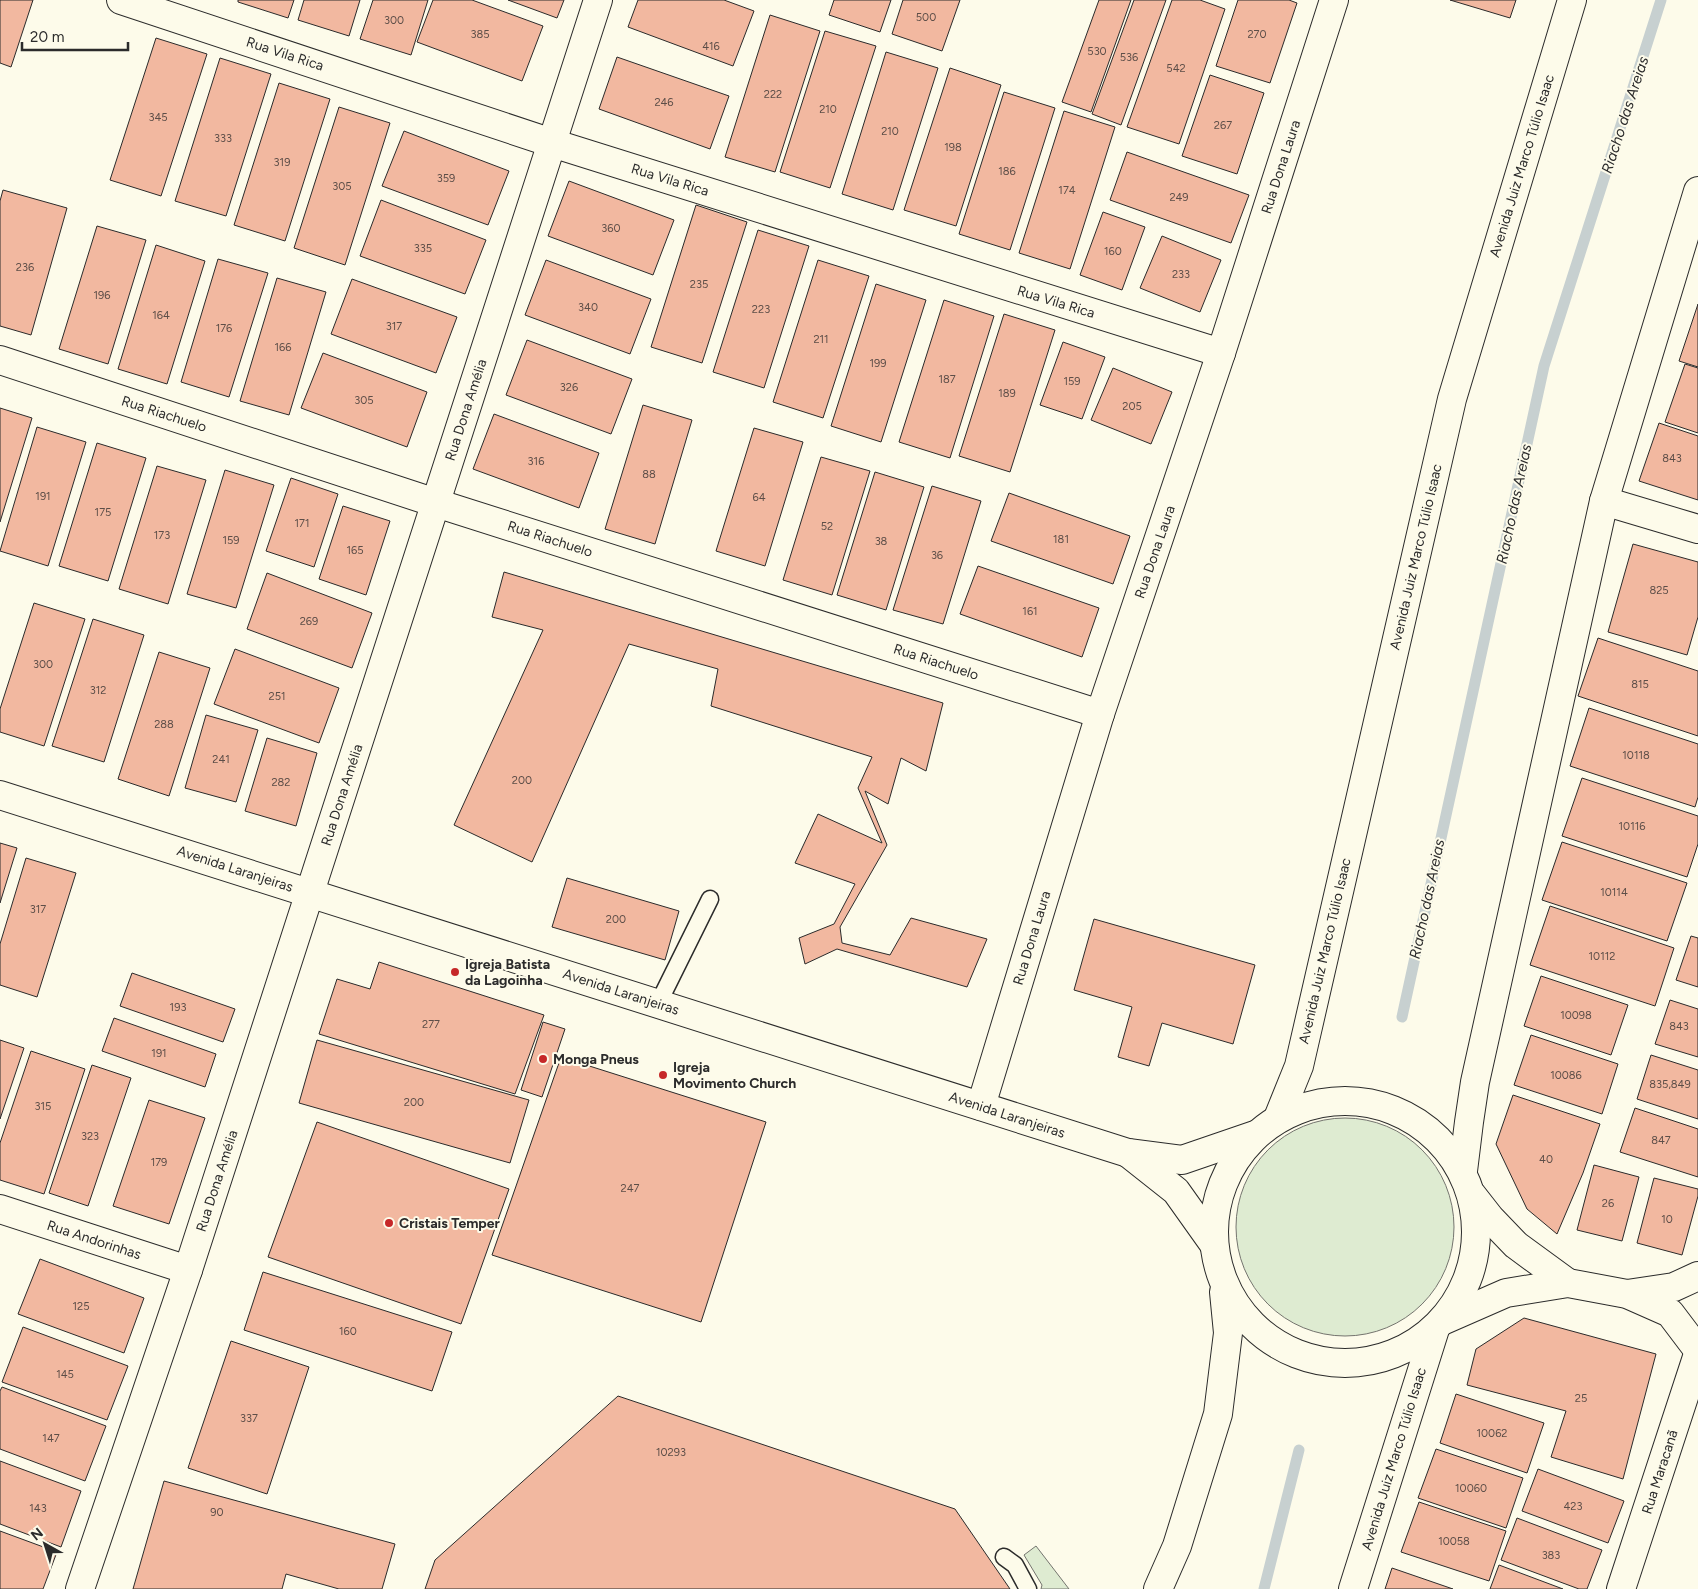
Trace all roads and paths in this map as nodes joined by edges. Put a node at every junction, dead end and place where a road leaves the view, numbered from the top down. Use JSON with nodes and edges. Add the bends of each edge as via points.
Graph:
{"nodes":[{"id":1,"x":121,"y":0,"type":"edge"},
{"id":2,"x":598,"y":0,"type":"edge"},
{"id":3,"x":1334,"y":0,"type":"edge"},
{"id":4,"x":1572,"y":0,"type":"edge"},
{"id":5,"x":552,"y":143,"type":"junction"},
{"id":6,"x":1698,"y":191,"type":"edge"},
{"id":7,"x":1221,"y":353,"type":"junction"},
{"id":8,"x":0,"y":360,"type":"edge"},
{"id":9,"x":1604,"y":501,"type":"junction"},
{"id":10,"x":436,"y":503,"type":"junction"},
{"id":11,"x":1698,"y":529,"type":"edge"},
{"id":12,"x":1100,"y":714,"type":"junction"},
{"id":13,"x":0,"y":795,"type":"edge"},
{"id":14,"x":310,"y":893,"type":"junction"},
{"id":15,"x":710,"y":899,"type":"dead end"},
{"id":16,"x":658,"y":1004,"type":"junction"},
{"id":17,"x":980,"y":1106,"type":"junction"},
{"id":18,"x":1278,"y":1118,"type":"junction"},
{"id":19,"x":1255,"y":1135,"type":"junction"},
{"id":20,"x":1128,"y":1153,"type":"junction"},
{"id":21,"x":1468,"y":1183,"type":"junction"},
{"id":22,"x":0,"y":1209,"type":"edge"},
{"id":23,"x":1213,"y":1243,"type":"junction"},
{"id":24,"x":188,"y":1270,"type":"junction"},
{"id":25,"x":1698,"y":1276,"type":"edge"},
{"id":26,"x":1223,"y":1283,"type":"junction"},
{"id":27,"x":1568,"y":1283,"type":"junction"},
{"id":28,"x":1627,"y":1294,"type":"junction"},
{"id":29,"x":1438,"y":1325,"type":"junction"},
{"id":30,"x":1698,"y":1350,"type":"edge"},
{"id":31,"x":1698,"y":1354,"type":"edge"},
{"id":32,"x":1004,"y":1557,"type":"dead end"},
{"id":33,"x":80,"y":1589,"type":"edge"},
{"id":34,"x":1028,"y":1589,"type":"edge"},
{"id":35,"x":1158,"y":1589,"type":"edge"},
{"id":36,"x":1353,"y":1589,"type":"edge"},
{"id":37,"x":1621,"y":1589,"type":"edge"}],
"edges":[{"from":1,"to":5,"type":"street","name":"Rua Vila Rica"},
{"from":2,"to":5,"type":"street","name":"Rua Dona Amélia"},
{"from":3,"to":7,"type":"street","name":"Rua Dona Laura"},
{"from":4,"to":18,"type":"street","name":"Avenida Juiz Marco Túlio Isaac","via":[[1452,399],[1299,1066]]},
{"from":5,"to":7,"type":"street","name":"Rua Vila Rica"},
{"from":5,"to":10,"type":"street","name":"Rua Dona Amélia"},
{"from":6,"to":9,"type":"street"},
{"from":7,"to":12,"type":"street","name":"Rua Dona Laura"},
{"from":8,"to":10,"type":"street","name":"Rua Riachuelo"},
{"from":9,"to":11,"type":"street"},
{"from":9,"to":21,"type":"street","via":[[1475,1082],[1468,1122]]},
{"from":10,"to":12,"type":"street","name":"Rua Riachuelo"},
{"from":10,"to":14,"type":"street","name":"Rua Dona Amélia"},
{"from":12,"to":17,"type":"street","name":"Rua Dona Laura"},
{"from":13,"to":14,"type":"street","name":"Avenida Laranjeiras"},
{"from":14,"to":16,"type":"street","name":"Avenida Laranjeiras"},
{"from":14,"to":24,"type":"street","name":"Rua Dona Amélia"},
{"from":15,"to":16,"type":"lane"},
{"from":16,"to":17,"type":"street","name":"Avenida Laranjeiras"},
{"from":17,"to":20,"type":"street","name":"Avenida Laranjeiras"},
{"from":18,"to":19,"type":"street"},
{"from":18,"to":21,"type":"street","via":[[1324,1101],[1366,1101],[1405,1113],[1439,1138]]},
{"from":19,"to":20,"type":"street","name":"Avenida Laranjeiras","via":[[1182,1160]]},
{"from":19,"to":23,"type":"street","via":[[1230,1166],[1216,1203]]},
{"from":20,"to":23,"type":"street","name":"Avenida Laranjeiras","via":[[1176,1191]]},
{"from":21,"to":27,"type":"street","via":[[1490,1218],[1516,1245]]},
{"from":21,"to":29,"type":"street","via":[[1475,1256],[1463,1291]]},
{"from":22,"to":24,"type":"street","name":"Rua Andorinhas"},
{"from":23,"to":26,"type":"street"},
{"from":24,"to":33,"type":"street","name":"Rua Dona Amélia"},
{"from":25,"to":28,"type":"street","via":[[1674,1287]]},
{"from":26,"to":29,"type":"street","via":[[1245,1319],[1277,1346],[1316,1361],[1359,1364],[1399,1352]]},
{"from":26,"to":35,"type":"street","via":[[1228,1333],[1218,1414],[1177,1546]]},
{"from":27,"to":28,"type":"street"},
{"from":27,"to":29,"type":"street","via":[[1506,1293]]},
{"from":28,"to":30,"type":"street","via":[[1670,1313]]},
{"from":29,"to":36,"type":"street","name":"Avenida Juiz Marco Túlio Isaac"},
{"from":31,"to":37,"type":"street","name":"Rua Maracanã"},
{"from":32,"to":34,"type":"lane","via":[[1015,1564]]}]}
